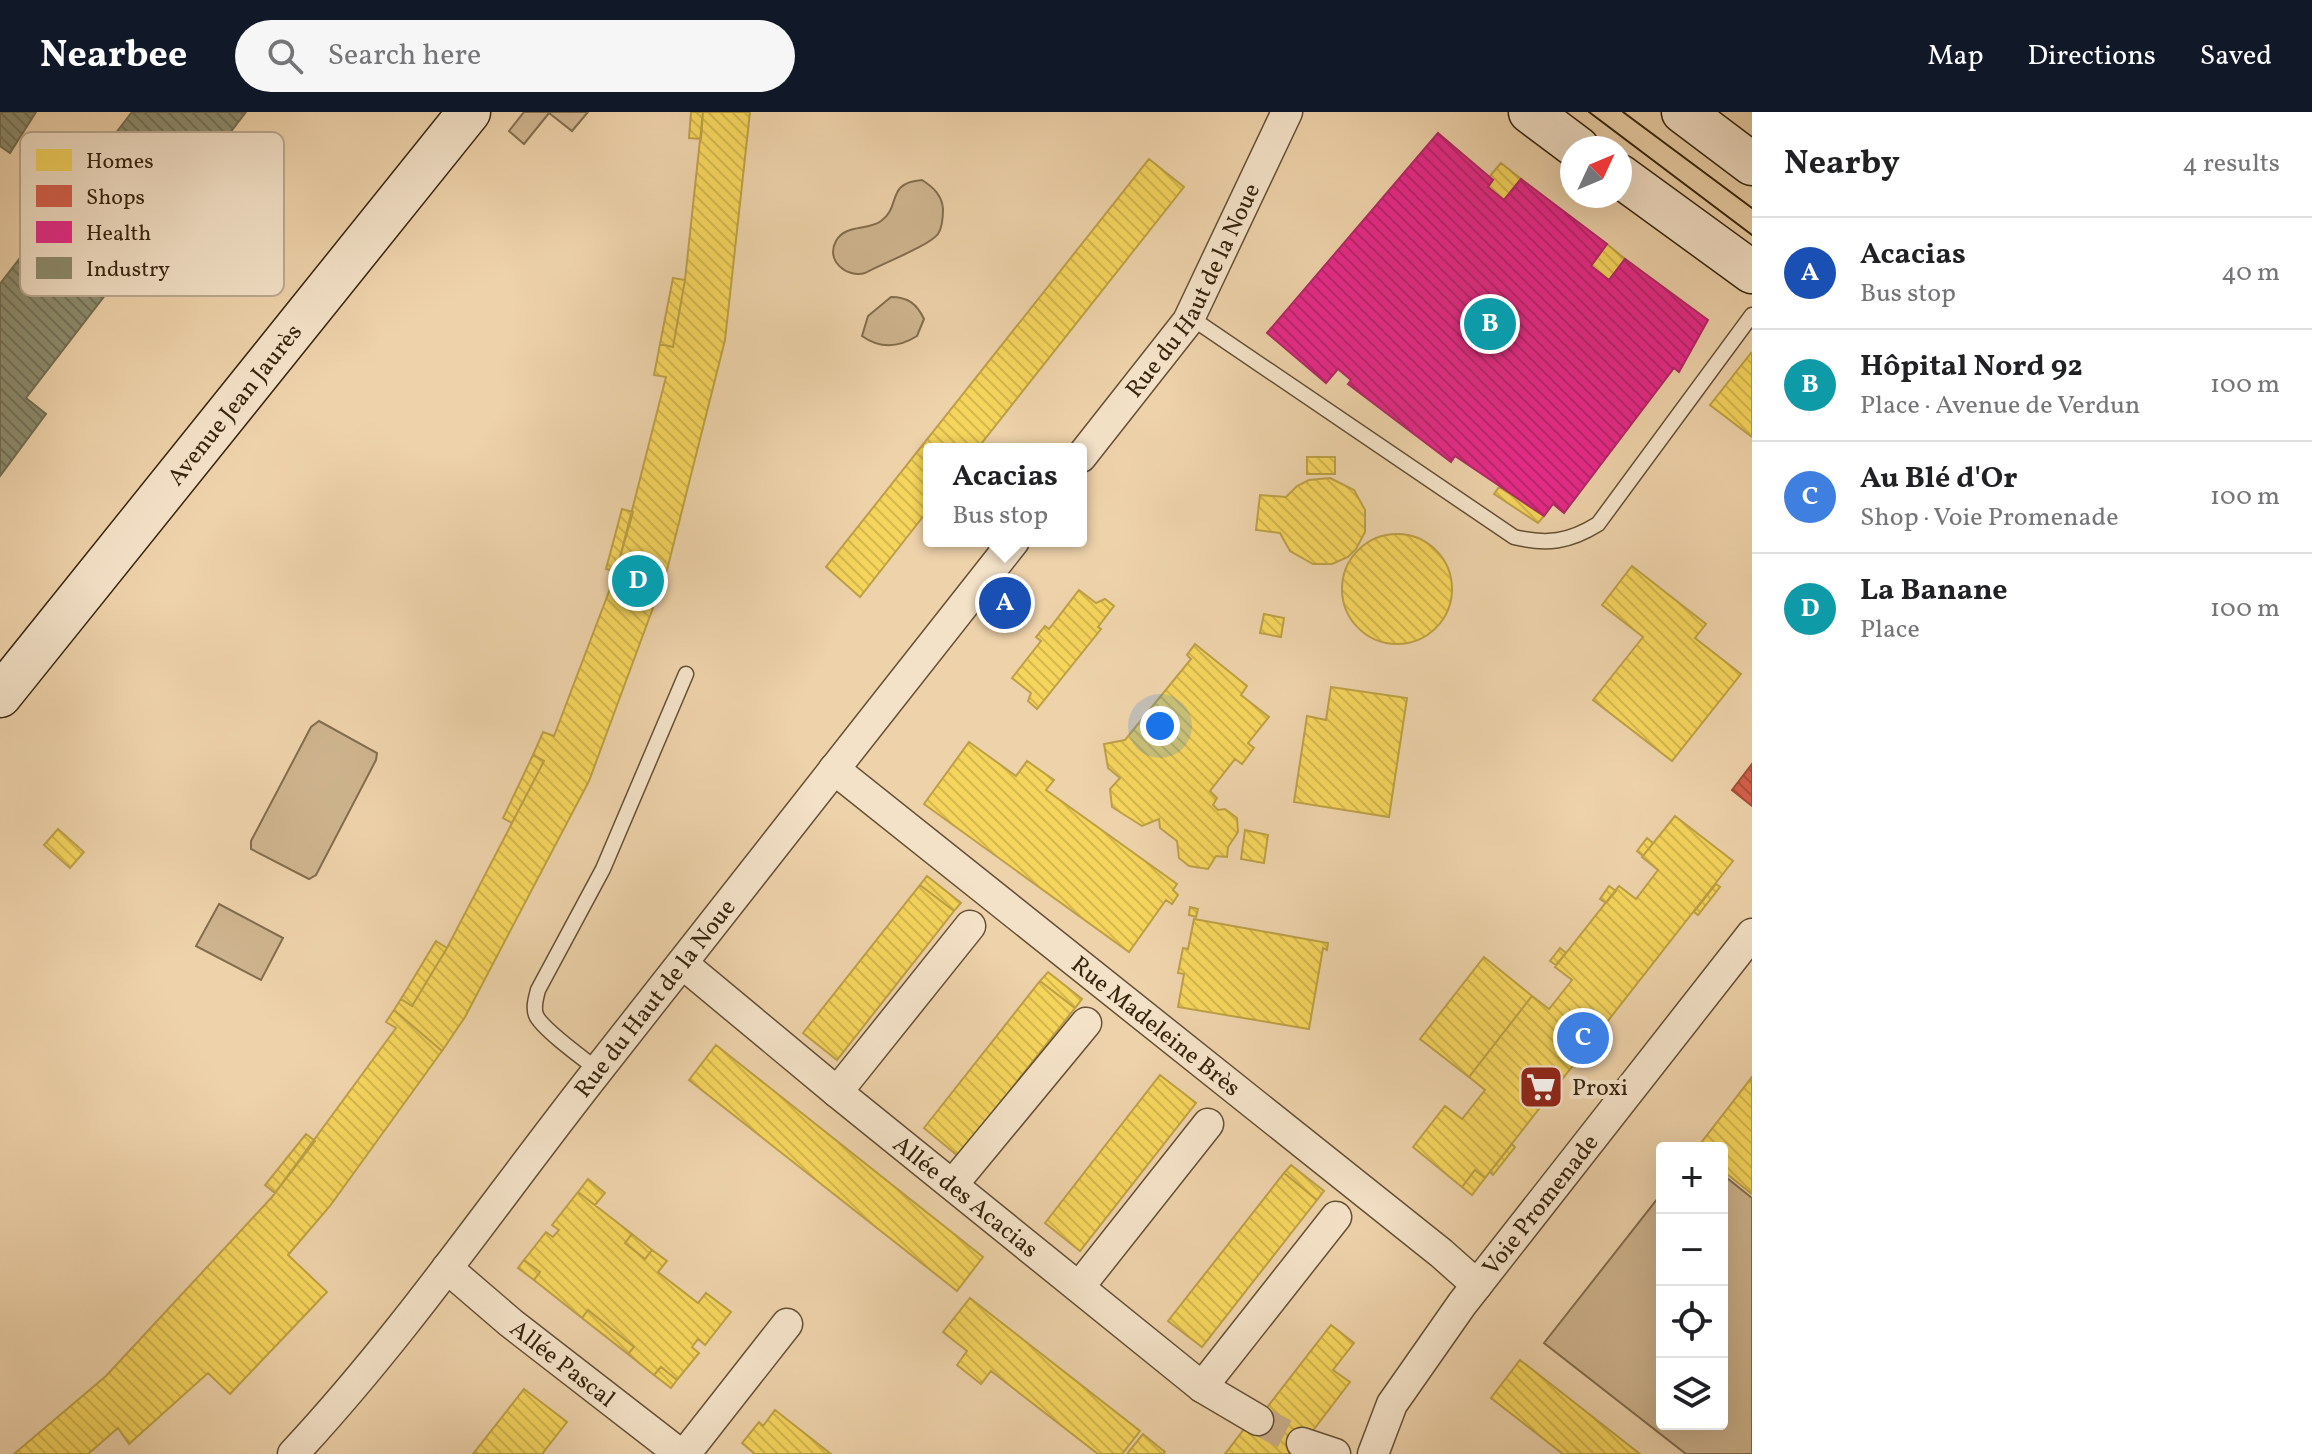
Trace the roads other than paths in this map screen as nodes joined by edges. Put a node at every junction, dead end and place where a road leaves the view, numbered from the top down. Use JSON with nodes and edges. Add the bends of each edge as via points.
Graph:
{"nodes":[{"id":1,"x":469,"y":112,"type":"edge"},
{"id":2,"x":1287,"y":112,"type":"edge"},
{"id":3,"x":1530,"y":112,"type":"edge"},
{"id":4,"x":1683,"y":112,"type":"edge"},
{"id":5,"x":1562,"y":136,"type":"edge"},
{"id":6,"x":1752,"y":164,"type":"edge"},
{"id":7,"x":1632,"y":185,"type":"edge"},
{"id":8,"x":1752,"y":272,"type":"edge"},
{"id":9,"x":1752,"y":315,"type":"edge"},
{"id":10,"x":1190,"y":317,"type":"junction"},
{"id":11,"x":1087,"y":449,"type":"edge"},
{"id":12,"x":1009,"y":547,"type":"edge"},
{"id":13,"x":686,"y":674,"type":"dead end"},
{"id":14,"x":0,"y":696,"type":"edge"},
{"id":15,"x":834,"y":769,"type":"junction"},
{"id":16,"x":970,"y":926,"type":"dead end"},
{"id":17,"x":1752,"y":934,"type":"edge"},
{"id":18,"x":683,"y":964,"type":"junction"},
{"id":19,"x":1086,"y":1023,"type":"dead end"},
{"id":20,"x":598,"y":1070,"type":"junction"},
{"id":21,"x":837,"y":1092,"type":"junction"},
{"id":22,"x":1208,"y":1124,"type":"dead end"},
{"id":23,"x":953,"y":1184,"type":"junction"},
{"id":24,"x":1336,"y":1217,"type":"dead end"},
{"id":25,"x":447,"y":1268,"type":"junction"},
{"id":26,"x":1477,"y":1285,"type":"junction"},
{"id":27,"x":1079,"y":1287,"type":"junction"},
{"id":28,"x":787,"y":1324,"type":"dead end"},
{"id":29,"x":1202,"y":1387,"type":"junction"},
{"id":30,"x":1258,"y":1420,"type":"tunnel mouth"},
{"id":31,"x":1302,"y":1443,"type":"tunnel mouth"},
{"id":32,"x":293,"y":1454,"type":"edge"},
{"id":33,"x":682,"y":1454,"type":"edge"},
{"id":34,"x":1335,"y":1454,"type":"edge"},
{"id":35,"x":1373,"y":1454,"type":"edge"}],
"edges":[{"from":1,"to":14,"type":"main road","name":"Avenue Jean Jaurès"},
{"from":2,"to":10,"type":"street","name":"Rue du Haut de la Noue"},
{"from":3,"to":5,"type":"main road"},
{"from":4,"to":6,"type":"main road"},
{"from":7,"to":8,"type":"main road"},
{"from":9,"to":10,"type":"lane","via":[[1598,524],[1578,536],[1539,543],[1514,537]]},
{"from":10,"to":11,"type":"street","name":"Rue du Haut de la Noue"},
{"from":12,"to":15,"type":"street","name":"Rue du Haut de la Noue"},
{"from":13,"to":20,"type":"lane","via":[[603,869],[534,1005],[544,1026]]},
{"from":15,"to":18,"type":"street","name":"Rue du Haut de la Noue"},
{"from":15,"to":26,"type":"street","name":"Rue Madeleine Brès"},
{"from":16,"to":21,"type":"street"},
{"from":17,"to":26,"type":"street","name":"Voie Promenade"},
{"from":18,"to":20,"type":"street","name":"Rue du Haut de la Noue"},
{"from":18,"to":21,"type":"street","name":"Allée des Acacias"},
{"from":19,"to":23,"type":"street"},
{"from":20,"to":25,"type":"street","name":"Rue du Haut de la Noue"},
{"from":21,"to":23,"type":"street","name":"Allée des Acacias"},
{"from":22,"to":27,"type":"street"},
{"from":23,"to":27,"type":"street","name":"Allée des Acacias"},
{"from":24,"to":29,"type":"street"},
{"from":25,"to":32,"type":"street","name":"Rue du Haut de la Noue"},
{"from":25,"to":33,"type":"street","name":"Allée Pascal"},
{"from":26,"to":35,"type":"street","name":"Voie Promenade","via":[[1392,1404]]},
{"from":27,"to":29,"type":"street","name":"Allée des Acacias"},
{"from":28,"to":33,"type":"street"},
{"from":29,"to":30,"type":"street","name":"Allée des Acacias"},
{"from":31,"to":34,"type":"street"}]}
